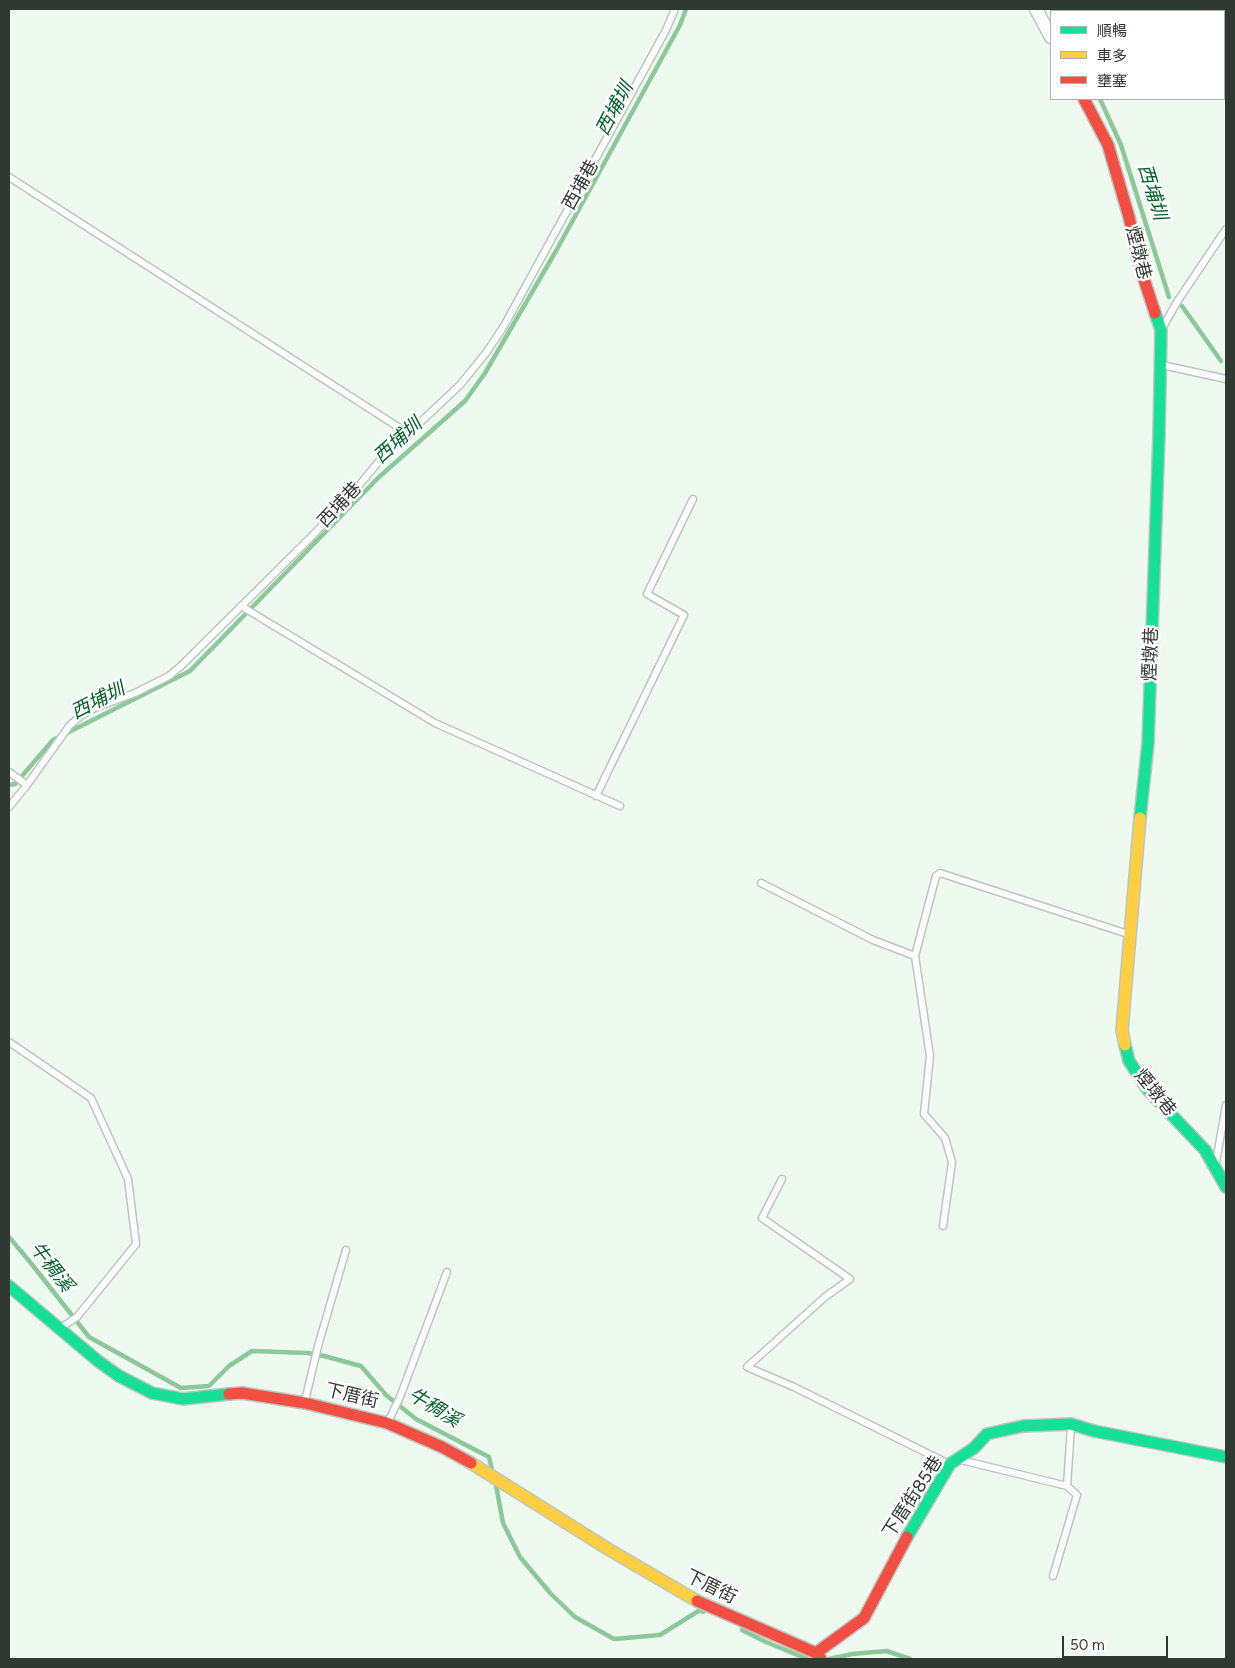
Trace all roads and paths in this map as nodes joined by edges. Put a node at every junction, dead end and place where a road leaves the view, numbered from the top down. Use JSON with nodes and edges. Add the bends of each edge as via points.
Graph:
{"nodes":[{"id":1,"x":676,"y":9,"type":"edge"},
{"id":2,"x":1036,"y":9,"type":"edge"},
{"id":3,"x":1050,"y":35,"type":"edge"},
{"id":4,"x":1085,"y":100,"type":"edge"},
{"id":5,"x":9,"y":177,"type":"edge"},
{"id":6,"x":1226,"y":229,"type":"edge"},
{"id":7,"x":1161,"y":330,"type":"junction"},
{"id":8,"x":1160,"y":365,"type":"junction"},
{"id":9,"x":1226,"y":379,"type":"edge"},
{"id":10,"x":409,"y":434,"type":"junction"},
{"id":11,"x":693,"y":499,"type":"dead end"},
{"id":12,"x":241,"y":606,"type":"junction"},
{"id":13,"x":11,"y":773,"type":"edge"},
{"id":14,"x":27,"y":785,"type":"junction"},
{"id":15,"x":596,"y":796,"type":"junction"},
{"id":16,"x":620,"y":806,"type":"dead end"},
{"id":17,"x":9,"y":807,"type":"edge"},
{"id":18,"x":761,"y":883,"type":"dead end"},
{"id":19,"x":1129,"y":934,"type":"junction"},
{"id":20,"x":915,"y":956,"type":"junction"},
{"id":21,"x":9,"y":1042,"type":"edge"},
{"id":22,"x":1226,"y":1105,"type":"edge"},
{"id":23,"x":1215,"y":1166,"type":"junction"},
{"id":24,"x":782,"y":1179,"type":"dead end"},
{"id":25,"x":1226,"y":1187,"type":"edge"},
{"id":26,"x":943,"y":1226,"type":"dead end"},
{"id":27,"x":346,"y":1250,"type":"dead end"},
{"id":28,"x":447,"y":1272,"type":"dead end"},
{"id":29,"x":9,"y":1286,"type":"edge"},
{"id":30,"x":64,"y":1326,"type":"junction"},
{"id":31,"x":305,"y":1403,"type":"junction"},
{"id":32,"x":388,"y":1422,"type":"junction"},
{"id":33,"x":1071,"y":1424,"type":"junction"},
{"id":34,"x":1226,"y":1457,"type":"edge"},
{"id":35,"x":954,"y":1462,"type":"junction"},
{"id":36,"x":1067,"y":1486,"type":"junction"},
{"id":37,"x":1053,"y":1576,"type":"dead end"},
{"id":38,"x":818,"y":1656,"type":"edge"}],
"edges":[{"from":1,"to":10,"type":"lane","name":"西埔巷","via":[[504,326],[460,385]]},
{"from":2,"to":3,"type":"street"},
{"from":4,"to":7,"type":"street","name":"煙墩巷","via":[[1108,145],[1141,270]]},
{"from":5,"to":10,"type":"lane"},
{"from":6,"to":7,"type":"lane"},
{"from":7,"to":8,"type":"street","name":"煙墩巷"},
{"from":8,"to":9,"type":"lane"},
{"from":8,"to":19,"type":"street","name":"煙墩巷","via":[[1148,743]]},
{"from":10,"to":12,"type":"lane","name":"西埔巷","via":[[380,460],[356,489]]},
{"from":11,"to":15,"type":"lane","via":[[647,594],[684,615]]},
{"from":12,"to":14,"type":"lane","name":"西埔巷","via":[[169,676],[95,708],[70,725]]},
{"from":12,"to":15,"type":"lane","via":[[435,723]]},
{"from":13,"to":14,"type":"lane"},
{"from":14,"to":17,"type":"lane","name":"西埔巷"},
{"from":15,"to":16,"type":"lane"},
{"from":18,"to":20,"type":"lane","via":[[873,940]]},
{"from":19,"to":20,"type":"lane","via":[[940,873],[936,876]]},
{"from":19,"to":23,"type":"street","name":"煙墩巷","via":[[1122,1030],[1129,1061],[1148,1090],[1200,1145]]},
{"from":20,"to":26,"type":"lane","via":[[930,1056],[924,1114],[944,1138],[952,1162]]},
{"from":21,"to":30,"type":"lane","via":[[91,1098],[128,1178],[136,1244],[77,1317]]},
{"from":22,"to":23,"type":"lane"},
{"from":23,"to":25,"type":"street","name":"煙墩巷"},
{"from":24,"to":35,"type":"lane","via":[[762,1218],[850,1279],[746,1367]]},
{"from":27,"to":31,"type":"lane"},
{"from":28,"to":32,"type":"lane"},
{"from":29,"to":30,"type":"street","name":"下厝街"},
{"from":30,"to":31,"type":"street","name":"下厝街","via":[[105,1366],[152,1393],[183,1399],[242,1393]]},
{"from":31,"to":32,"type":"street","name":"下厝街"},
{"from":32,"to":38,"type":"street","name":"下厝街","via":[[482,1469],[694,1600]]},
{"from":33,"to":34,"type":"street","name":"下厝街85巷"},
{"from":33,"to":35,"type":"street","name":"下厝街85巷","via":[[1023,1426],[988,1434]]},
{"from":33,"to":36,"type":"lane"},
{"from":35,"to":36,"type":"lane"},
{"from":35,"to":38,"type":"street","name":"下厝街85巷","via":[[904,1541],[864,1618]]},
{"from":36,"to":37,"type":"lane","via":[[1077,1495]]}]}
